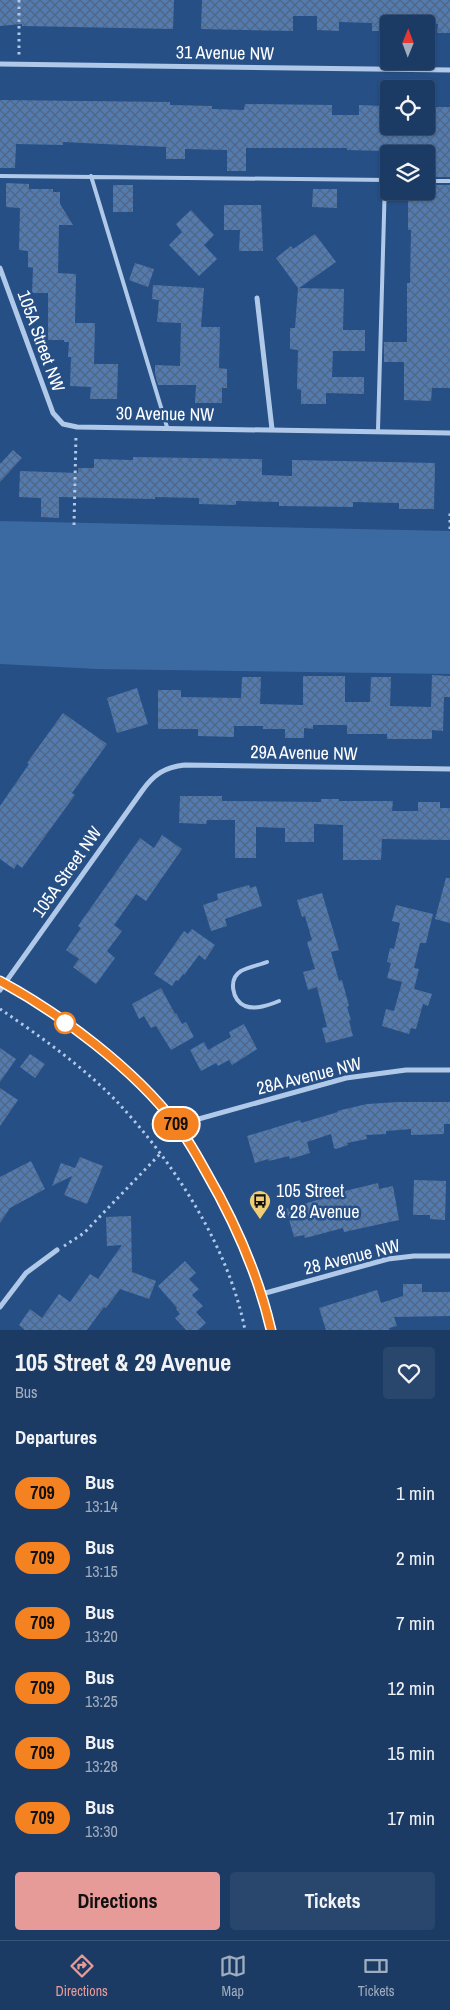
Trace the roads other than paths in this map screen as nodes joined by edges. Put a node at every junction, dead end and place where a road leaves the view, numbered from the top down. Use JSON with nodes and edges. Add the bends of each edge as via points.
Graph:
{"nodes":[{"id":1,"x":0,"y":64,"type":"edge"},
{"id":2,"x":450,"y":70,"type":"edge"},
{"id":3,"x":0,"y":176,"type":"edge"},
{"id":4,"x":91,"y":176,"type":"junction"},
{"id":5,"x":380,"y":180,"type":"edge"},
{"id":6,"x":435,"y":181,"type":"edge"},
{"id":7,"x":450,"y":181,"type":"edge"},
{"id":8,"x":386,"y":200,"type":"edge"},
{"id":9,"x":0,"y":268,"type":"edge"},
{"id":10,"x":256,"y":298,"type":"dead end"},
{"id":11,"x":59,"y":421,"type":"joint"},
{"id":12,"x":167,"y":427,"type":"junction"},
{"id":13,"x":272,"y":429,"type":"junction"},
{"id":14,"x":378,"y":430,"type":"junction"},
{"id":15,"x":450,"y":432,"type":"edge"},
{"id":16,"x":450,"y":770,"type":"edge"},
{"id":17,"x":158,"y":772,"type":"joint"},
{"id":18,"x":267,"y":962,"type":"dead end"},
{"id":19,"x":2,"y":985,"type":"edge"},
{"id":20,"x":279,"y":1001,"type":"dead end"},
{"id":21,"x":450,"y":1070,"type":"edge"},
{"id":22,"x":177,"y":1125,"type":"junction"},
{"id":23,"x":57,"y":1250,"type":"road end"},
{"id":24,"x":450,"y":1256,"type":"edge"},
{"id":25,"x":262,"y":1294,"type":"junction"},
{"id":26,"x":0,"y":1307,"type":"edge"},
{"id":27,"x":271,"y":1330,"type":"edge"}],
"edges":[{"from":1,"to":2,"type":"street","name":"31 Avenue NW"},
{"from":3,"to":4,"type":"lane"},
{"from":4,"to":5,"type":"lane"},
{"from":4,"to":12,"type":"lane"},
{"from":6,"to":7,"type":"lane"},
{"from":8,"to":14,"type":"lane"},
{"from":9,"to":11,"type":"street","name":"105A Street NW","via":[[49,403]]},
{"from":10,"to":13,"type":"street"},
{"from":11,"to":12,"type":"street","name":"30 Avenue NW","via":[[77,427]]},
{"from":12,"to":13,"type":"street","name":"30 Avenue NW"},
{"from":13,"to":14,"type":"street","name":"30 Avenue NW"},
{"from":14,"to":15,"type":"street","name":"30 Avenue NW"},
{"from":16,"to":17,"type":"street","name":"29A Avenue NW","via":[[185,765]]},
{"from":17,"to":19,"type":"street","name":"105A Street NW"},
{"from":18,"to":20,"type":"lane","via":[[240,971],[234,980],[233,990],[238,1001],[246,1007],[261,1007]]},
{"from":19,"to":22,"type":"street","via":[[55,1016],[103,1051],[143,1087]]},
{"from":21,"to":22,"type":"street","name":"28A Avenue NW","via":[[406,1070],[346,1078]]},
{"from":22,"to":25,"type":"street","via":[[228,1211]]},
{"from":23,"to":26,"type":"street","via":[[26,1273]]},
{"from":24,"to":25,"type":"street","name":"28 Avenue NW","via":[[388,1259]]},
{"from":25,"to":27,"type":"street"}]}
